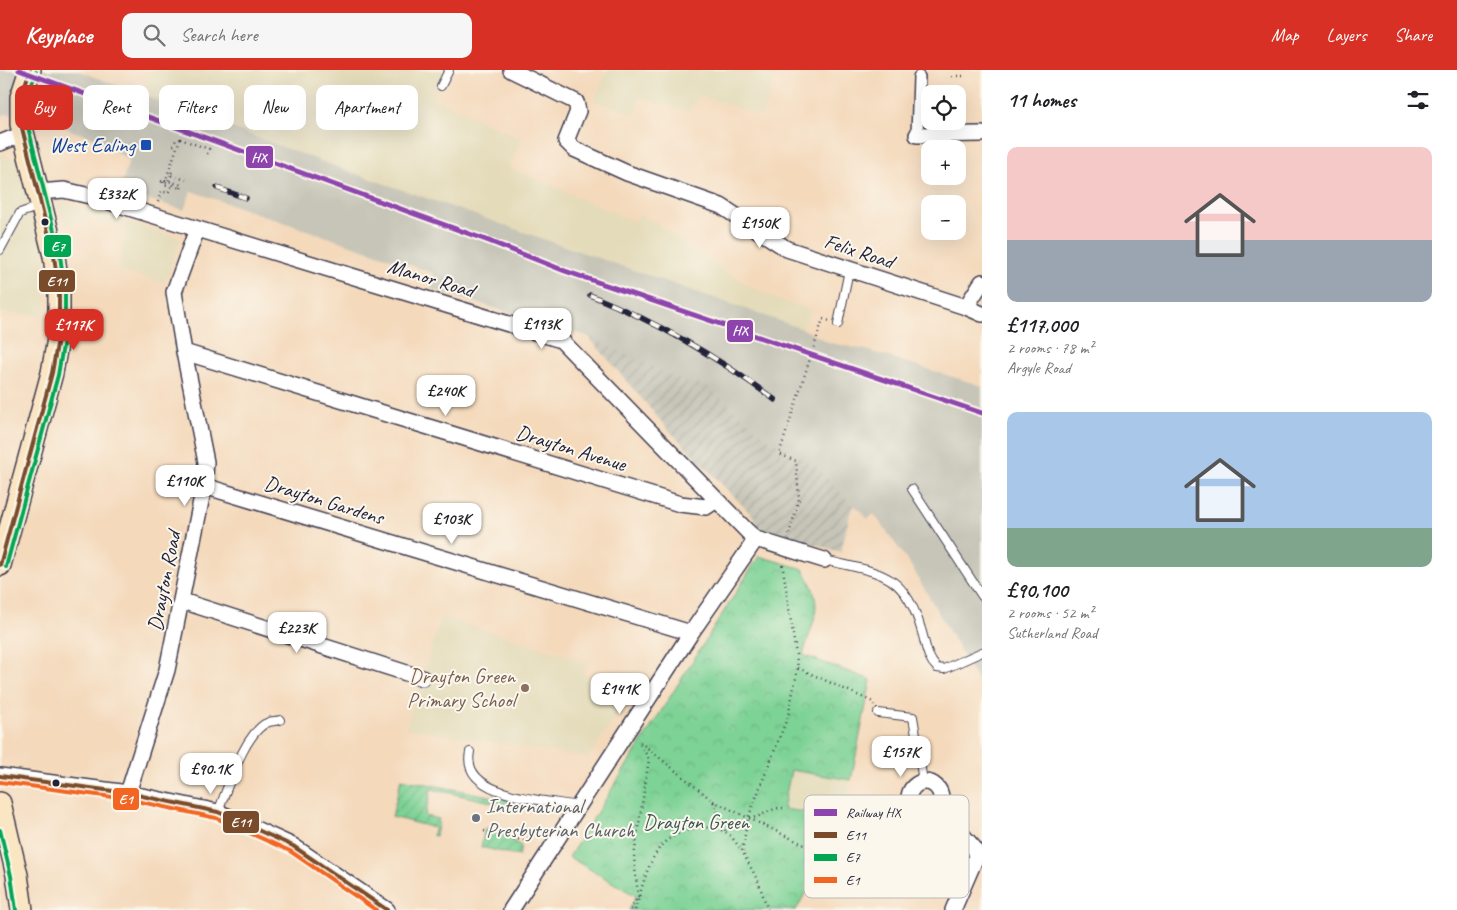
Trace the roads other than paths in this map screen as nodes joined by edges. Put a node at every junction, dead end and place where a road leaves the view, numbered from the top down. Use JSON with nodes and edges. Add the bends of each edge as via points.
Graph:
{"nodes":[{"id":1,"x":30,"y":70,"type":"edge"},
{"id":2,"x":449,"y":70,"type":"edge"},
{"id":3,"x":511,"y":70,"type":"edge"},
{"id":4,"x":919,"y":77,"type":"dead end"},
{"id":5,"x":441,"y":86,"type":"dead end"},
{"id":6,"x":23,"y":134,"type":"junction"},
{"id":7,"x":982,"y":134,"type":"edge"},
{"id":8,"x":918,"y":135,"type":"joint"},
{"id":9,"x":0,"y":143,"type":"edge"},
{"id":10,"x":40,"y":199,"type":"junction"},
{"id":11,"x":197,"y":229,"type":"junction"},
{"id":12,"x":0,"y":250,"type":"edge"},
{"id":13,"x":849,"y":270,"type":"junction"},
{"id":14,"x":982,"y":282,"type":"edge"},
{"id":15,"x":966,"y":307,"type":"junction"},
{"id":16,"x":982,"y":314,"type":"edge"},
{"id":17,"x":838,"y":324,"type":"dead end"},
{"id":18,"x":184,"y":352,"type":"junction"},
{"id":19,"x":204,"y":486,"type":"junction"},
{"id":20,"x":912,"y":489,"type":"dead end"},
{"id":21,"x":715,"y":501,"type":"junction"},
{"id":22,"x":756,"y":539,"type":"junction"},
{"id":23,"x":824,"y":560,"type":"joint"},
{"id":24,"x":0,"y":565,"type":"edge"},
{"id":25,"x":982,"y":596,"type":"edge"},
{"id":26,"x":182,"y":601,"type":"junction"},
{"id":27,"x":690,"y":633,"type":"junction"},
{"id":28,"x":982,"y":652,"type":"edge"},
{"id":29,"x":422,"y":678,"type":"dead end"},
{"id":30,"x":878,"y":713,"type":"road end"},
{"id":31,"x":280,"y":720,"type":"dead end"},
{"id":32,"x":916,"y":735,"type":"dead end"},
{"id":33,"x":470,"y":752,"type":"dead end"},
{"id":34,"x":920,"y":762,"type":"dead end"},
{"id":35,"x":0,"y":776,"type":"edge"},
{"id":36,"x":923,"y":782,"type":"junction"},
{"id":37,"x":128,"y":793,"type":"junction"},
{"id":38,"x":909,"y":795,"type":"edge"},
{"id":39,"x":940,"y":795,"type":"edge"},
{"id":40,"x":0,"y":802,"type":"edge"},
{"id":41,"x":579,"y":806,"type":"junction"},
{"id":42,"x":218,"y":812,"type":"junction"},
{"id":43,"x":969,"y":842,"type":"edge"},
{"id":44,"x":969,"y":873,"type":"edge"},
{"id":45,"x":22,"y":910,"type":"edge"},
{"id":46,"x":387,"y":910,"type":"edge"},
{"id":47,"x":510,"y":910,"type":"edge"}],
"edges":[{"from":1,"to":6,"type":"main road","via":[[21,97]]},
{"from":2,"to":5,"type":"lane"},
{"from":3,"to":13,"type":"street","name":"Felix Road","via":[[576,102],[578,111],[566,142],[574,149],[628,173],[721,206],[787,249]]},
{"from":4,"to":8,"type":"street"},
{"from":6,"to":9,"type":"street"},
{"from":6,"to":10,"type":"main road"},
{"from":7,"to":8,"type":"street"},
{"from":10,"to":11,"type":"street","name":"Manor Road","via":[[64,190]]},
{"from":10,"to":12,"type":"lane","via":[[20,213]]},
{"from":10,"to":24,"type":"main road","via":[[55,265],[59,333],[52,373]]},
{"from":11,"to":18,"type":"street","name":"Drayton Road","via":[[174,292]]},
{"from":11,"to":21,"type":"street","name":"Manor Road","via":[[560,340]]},
{"from":13,"to":15,"type":"street","name":"Felix Road"},
{"from":13,"to":17,"type":"lane"},
{"from":14,"to":15,"type":"street"},
{"from":15,"to":16,"type":"street","name":"Felix Road"},
{"from":18,"to":19,"type":"street","name":"Drayton Road","via":[[206,462]]},
{"from":18,"to":21,"type":"street","name":"Drayton Avenue","via":[[680,504],[706,507]]},
{"from":19,"to":26,"type":"street","name":"Drayton Road"},
{"from":19,"to":27,"type":"street","name":"Drayton Gardens"},
{"from":20,"to":25,"type":"lane"},
{"from":21,"to":22,"type":"street","name":"Manor Road"},
{"from":22,"to":23,"type":"street","name":"Manor Road"},
{"from":22,"to":27,"type":"street"},
{"from":23,"to":28,"type":"lane","via":[[889,578],[900,586],[918,619],[928,656],[937,668],[944,669]]},
{"from":26,"to":29,"type":"street"},
{"from":26,"to":37,"type":"street","name":"Drayton Road","via":[[168,670]]},
{"from":27,"to":41,"type":"street","via":[[632,737]]},
{"from":30,"to":32,"type":"lane","via":[[913,717]]},
{"from":31,"to":42,"type":"lane","via":[[268,722],[256,731],[242,754]]},
{"from":33,"to":41,"type":"lane","via":[[472,773],[489,787]]},
{"from":34,"to":36,"type":"lane"},
{"from":35,"to":37,"type":"street"},
{"from":36,"to":38,"type":"street","via":[[914,786]]},
{"from":36,"to":39,"type":"street","via":[[933,784]]},
{"from":37,"to":42,"type":"street"},
{"from":40,"to":45,"type":"main road"},
{"from":41,"to":47,"type":"street"},
{"from":42,"to":46,"type":"street","via":[[292,846]]},
{"from":43,"to":44,"type":"street","via":[[976,857]]}]}
